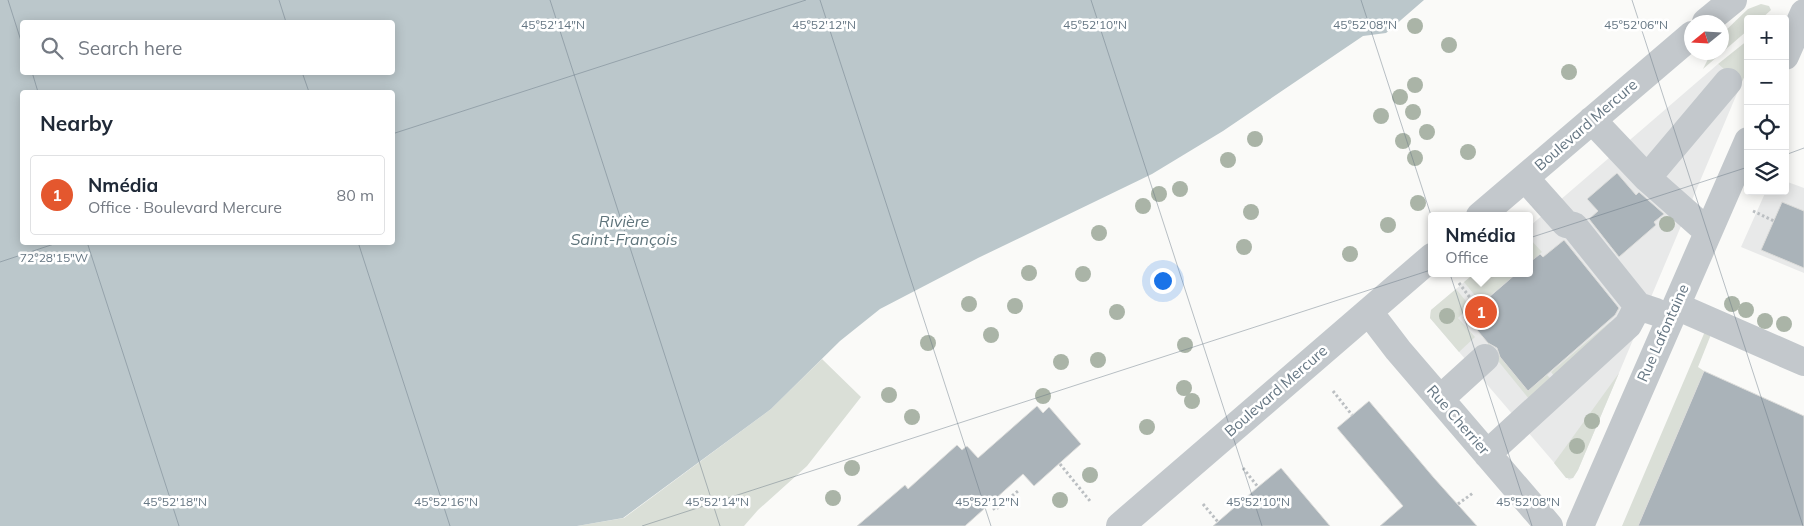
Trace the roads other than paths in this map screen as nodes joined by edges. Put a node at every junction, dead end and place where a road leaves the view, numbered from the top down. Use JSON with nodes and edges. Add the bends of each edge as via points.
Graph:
{"nodes":[{"id":1,"x":1733,"y":0,"type":"edge"},
{"id":2,"x":1804,"y":13,"type":"edge"},
{"id":3,"x":1715,"y":15,"type":"edge"},
{"id":4,"x":1684,"y":42,"type":"edge"},
{"id":5,"x":1789,"y":47,"type":"edge"},
{"id":6,"x":1728,"y":82,"type":"dead end"},
{"id":7,"x":1592,"y":120,"type":"junction"},
{"id":8,"x":1744,"y":150,"type":"edge"},
{"id":9,"x":1525,"y":178,"type":"junction"},
{"id":10,"x":1647,"y":178,"type":"junction"},
{"id":11,"x":1485,"y":212,"type":"edge"},
{"id":12,"x":1707,"y":231,"type":"junction"},
{"id":13,"x":1428,"y":260,"type":"edge"},
{"id":14,"x":1638,"y":306,"type":"junction"},
{"id":15,"x":1369,"y":312,"type":"junction"},
{"id":16,"x":1673,"y":312,"type":"junction"},
{"id":17,"x":1485,"y":358,"type":"dead end"},
{"id":18,"x":1804,"y":362,"type":"edge"},
{"id":19,"x":1440,"y":399,"type":"junction"},
{"id":20,"x":1487,"y":454,"type":"junction"},
{"id":21,"x":1120,"y":526,"type":"edge"},
{"id":22,"x":1549,"y":526,"type":"edge"},
{"id":23,"x":1580,"y":526,"type":"edge"}],
"edges":[{"from":1,"to":3,"type":"street"},
{"from":2,"to":5,"type":"street"},
{"from":4,"to":7,"type":"street","name":"Boulevard Mercure"},
{"from":6,"to":10,"type":"street"},
{"from":7,"to":9,"type":"street","name":"Boulevard Mercure"},
{"from":7,"to":10,"type":"street"},
{"from":8,"to":12,"type":"street","name":"Rue Lafontaine"},
{"from":9,"to":11,"type":"street","name":"Boulevard Mercure"},
{"from":9,"to":14,"type":"street","via":[[1566,224],[1574,226]]},
{"from":10,"to":12,"type":"street"},
{"from":12,"to":16,"type":"street","name":"Rue Lafontaine"},
{"from":13,"to":15,"type":"street","name":"Boulevard Mercure"},
{"from":14,"to":16,"type":"street"},
{"from":14,"to":20,"type":"street","via":[[1628,325]]},
{"from":15,"to":19,"type":"street","name":"Rue Cherrier"},
{"from":15,"to":21,"type":"street","name":"Boulevard Mercure"},
{"from":16,"to":18,"type":"street"},
{"from":16,"to":23,"type":"street","name":"Rue Lafontaine"},
{"from":17,"to":19,"type":"street"},
{"from":19,"to":20,"type":"street","name":"Rue Cherrier"},
{"from":20,"to":22,"type":"street","name":"Rue Cherrier"}]}
